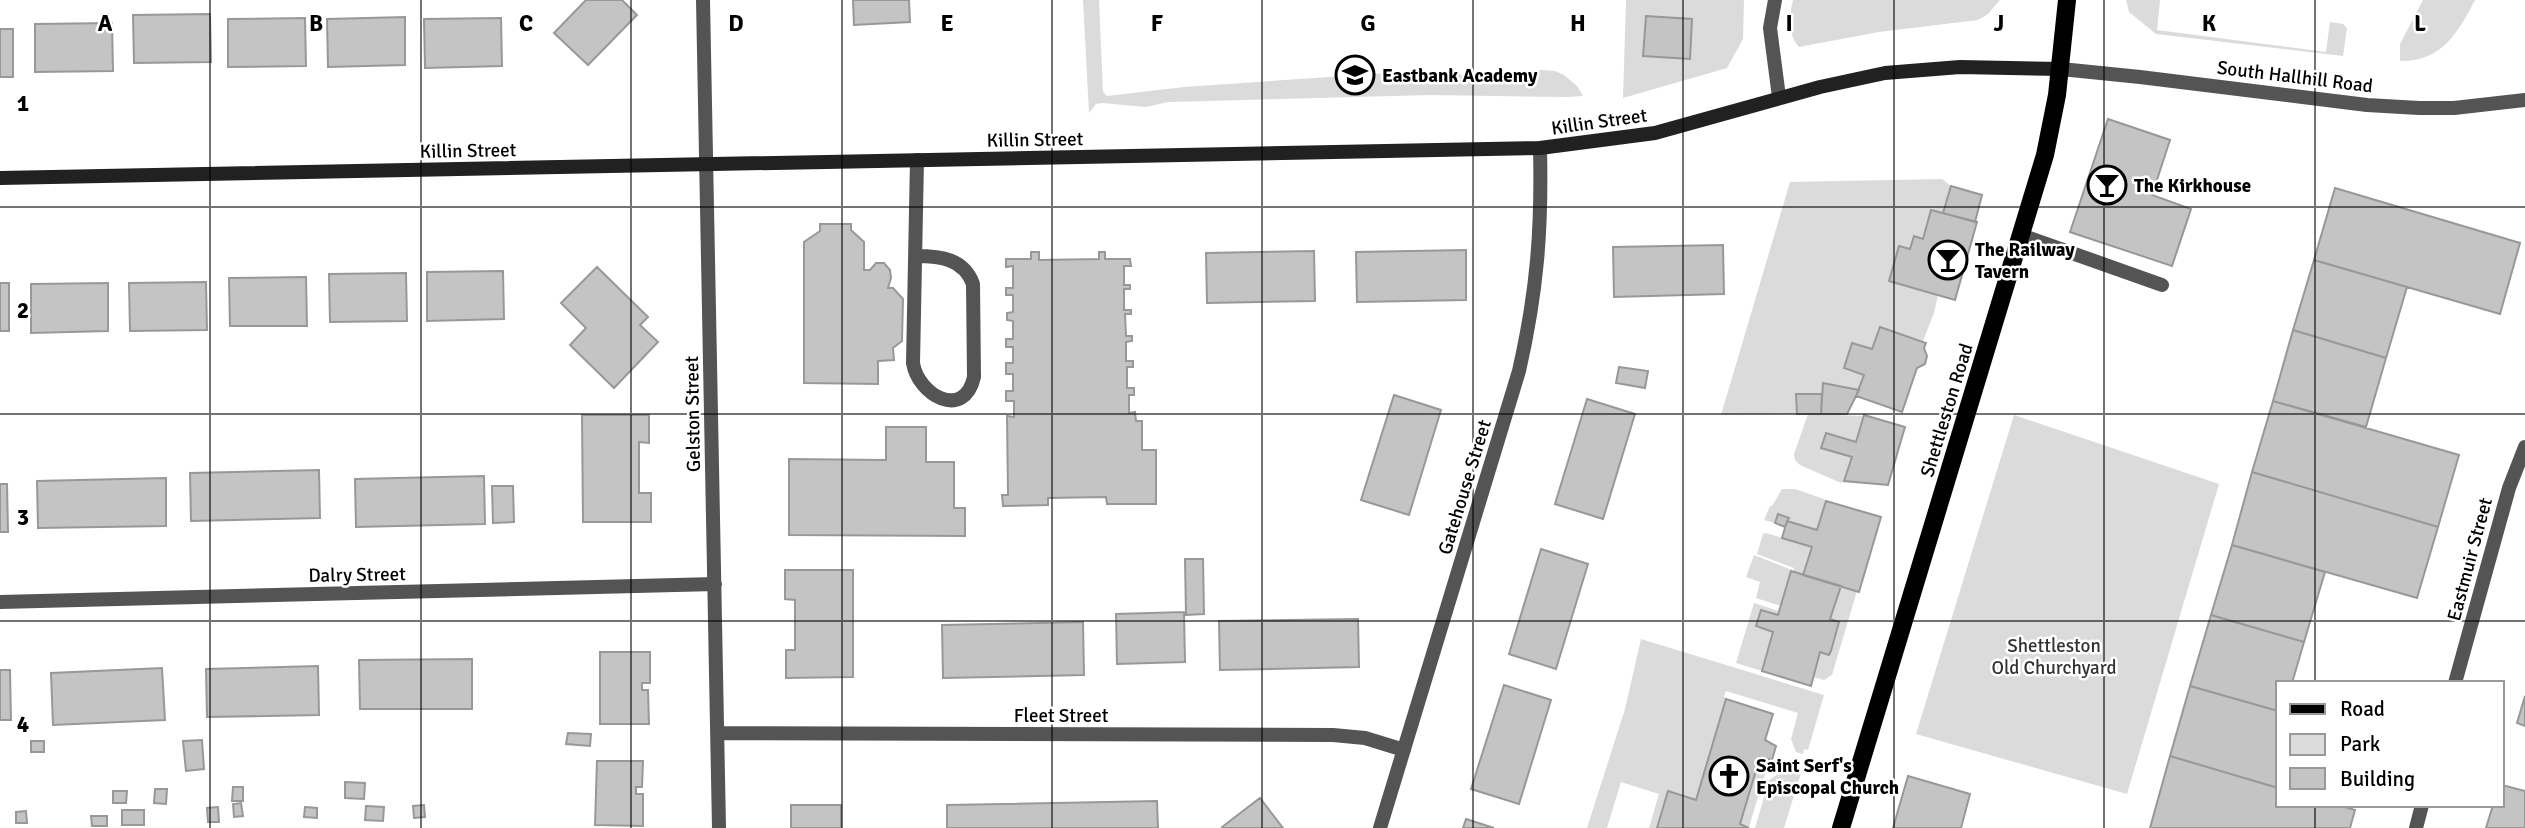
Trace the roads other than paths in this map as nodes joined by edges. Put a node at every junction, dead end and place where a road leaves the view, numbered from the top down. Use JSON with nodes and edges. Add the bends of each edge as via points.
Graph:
{"nodes":[{"id":1,"x":703,"y":0,"type":"edge"},
{"id":2,"x":1775,"y":0,"type":"edge"},
{"id":3,"x":2067,"y":0,"type":"edge"},
{"id":4,"x":2061,"y":69,"type":"junction"},
{"id":5,"x":1780,"y":97,"type":"junction"},
{"id":6,"x":2525,"y":100,"type":"edge"},
{"id":7,"x":1540,"y":148,"type":"junction"},
{"id":8,"x":917,"y":160,"type":"junction"},
{"id":9,"x":706,"y":164,"type":"junction"},
{"id":10,"x":0,"y":178,"type":"edge"},
{"id":11,"x":2021,"y":235,"type":"junction"},
{"id":12,"x":916,"y":256,"type":"junction"},
{"id":13,"x":2162,"y":285,"type":"dead end"},
{"id":14,"x":2525,"y":447,"type":"edge"},
{"id":15,"x":715,"y":584,"type":"junction"},
{"id":16,"x":0,"y":602,"type":"edge"},
{"id":17,"x":2456,"y":681,"type":"edge"},
{"id":18,"x":717,"y":733,"type":"junction"},
{"id":19,"x":1404,"y":750,"type":"junction"},
{"id":20,"x":2421,"y":807,"type":"edge"},
{"id":21,"x":719,"y":828,"type":"edge"},
{"id":22,"x":1380,"y":828,"type":"edge"},
{"id":23,"x":1841,"y":828,"type":"edge"},
{"id":24,"x":2416,"y":828,"type":"edge"}],
"edges":[{"from":1,"to":9,"type":"street","name":"Gelston Street"},
{"from":2,"to":5,"type":"street","via":[[1770,28]]},
{"from":3,"to":4,"type":"main road","name":"Shettleston Road"},
{"from":4,"to":5,"type":"main road","name":"Killin Street","via":[[1922,69],[1850,79]]},
{"from":4,"to":6,"type":"street","name":"South Hallhill Road","via":[[2356,104],[2454,108]]},
{"from":4,"to":11,"type":"main road","name":"Shettleston Road","via":[[2047,145]]},
{"from":5,"to":7,"type":"main road","name":"Killin Street","via":[[1655,133]]},
{"from":7,"to":8,"type":"main road","name":"Killin Street"},
{"from":7,"to":19,"type":"street","name":"Gatehouse Street","via":[[1540,249],[1521,360]]},
{"from":8,"to":9,"type":"main road","name":"Killin Street"},
{"from":8,"to":12,"type":"street"},
{"from":9,"to":10,"type":"main road","name":"Killin Street"},
{"from":9,"to":15,"type":"street","name":"Gelston Street"},
{"from":11,"to":13,"type":"street"},
{"from":11,"to":23,"type":"main road","name":"Shettleston Road"},
{"from":12,"to":12,"type":"street","via":[[915,375],[937,397],[962,399],[970,392],[974,377],[973,284],[968,271],[955,262],[941,256]]},
{"from":14,"to":17,"type":"street","name":"Eastmuir Street","via":[[2509,488]]},
{"from":15,"to":16,"type":"street","name":"Dalry Street"},
{"from":15,"to":18,"type":"street","name":"Gelston Street"},
{"from":18,"to":19,"type":"street","name":"Fleet Street","via":[[1333,735],[1365,738]]},
{"from":18,"to":21,"type":"street","name":"Gelston Street"},
{"from":19,"to":22,"type":"street","name":"Gatehouse Street"},
{"from":20,"to":24,"type":"street"}]}
